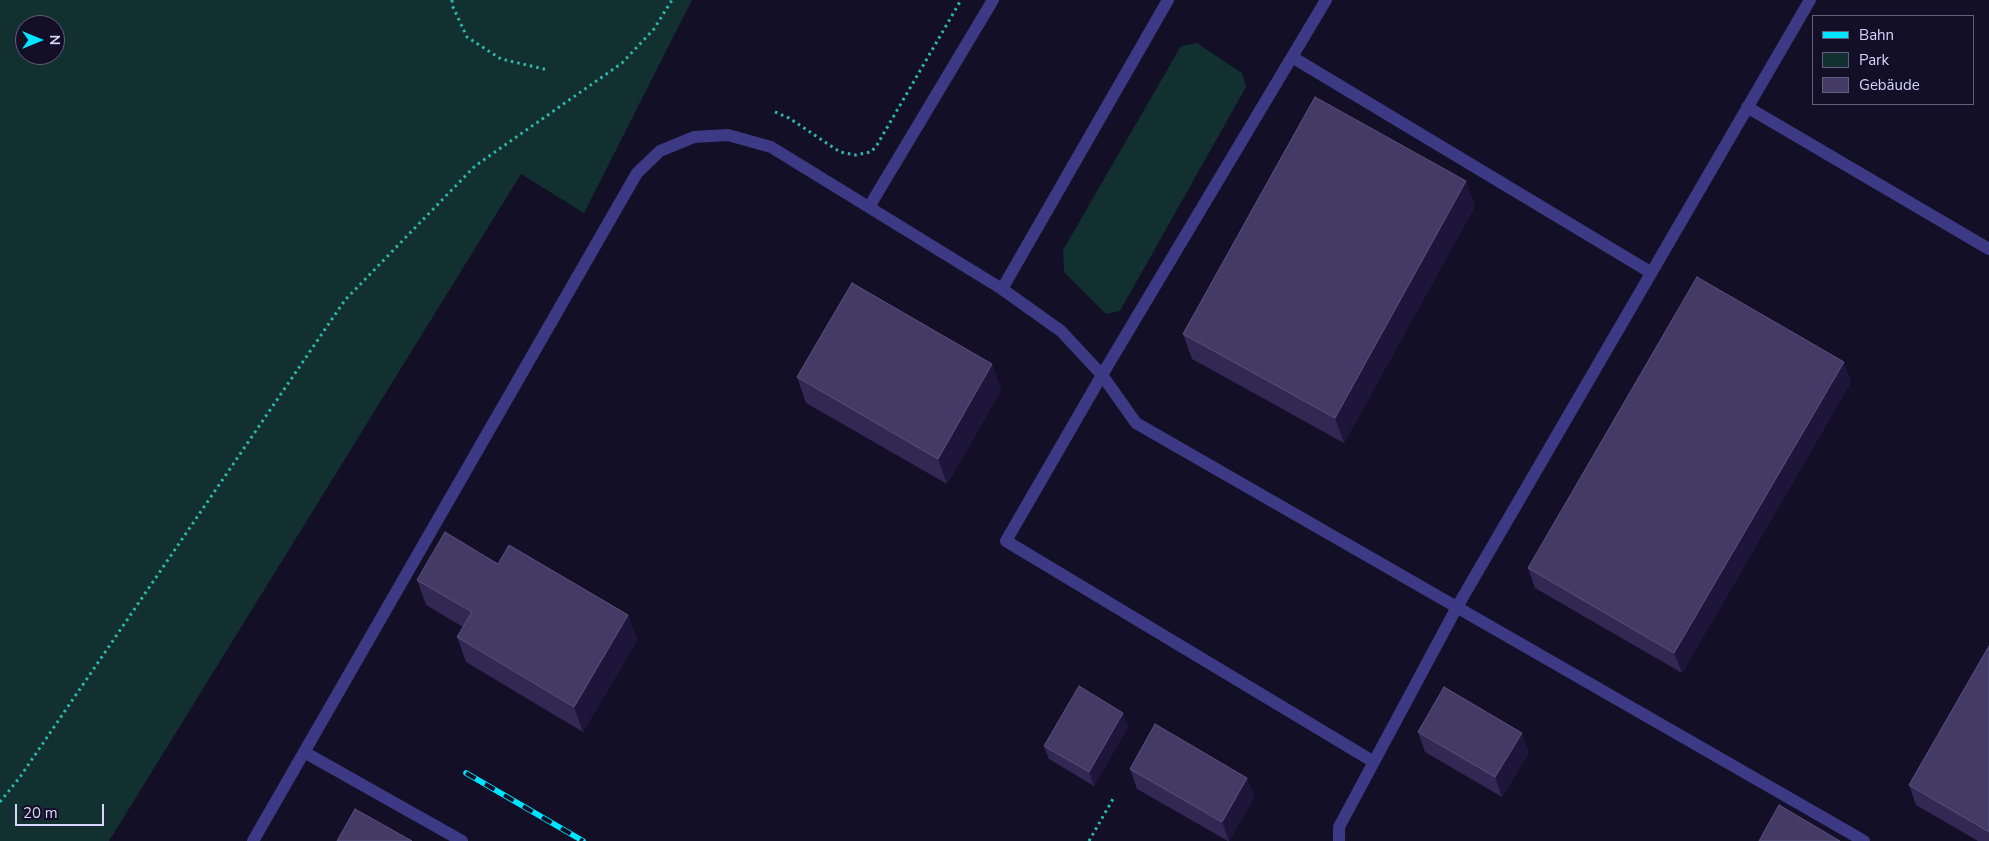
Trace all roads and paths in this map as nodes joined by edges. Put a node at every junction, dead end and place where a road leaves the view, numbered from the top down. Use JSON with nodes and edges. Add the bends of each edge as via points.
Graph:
{"nodes":[{"id":1,"x":452,"y":0,"type":"edge"},
{"id":2,"x":672,"y":0,"type":"edge"},
{"id":3,"x":962,"y":0,"type":"edge"},
{"id":4,"x":993,"y":0,"type":"edge"},
{"id":5,"x":1168,"y":0,"type":"edge"},
{"id":6,"x":1326,"y":0,"type":"edge"},
{"id":7,"x":1810,"y":0,"type":"edge"},
{"id":8,"x":1292,"y":57,"type":"junction"},
{"id":9,"x":548,"y":70,"type":"dead end"},
{"id":10,"x":1747,"y":107,"type":"junction"},
{"id":11,"x":775,"y":112,"type":"dead end"},
{"id":12,"x":869,"y":207,"type":"junction"},
{"id":13,"x":1989,"y":249,"type":"edge"},
{"id":14,"x":1650,"y":272,"type":"junction"},
{"id":15,"x":1002,"y":289,"type":"junction"},
{"id":16,"x":1102,"y":375,"type":"junction"},
{"id":17,"x":1458,"y":607,"type":"junction"},
{"id":18,"x":304,"y":752,"type":"junction"},
{"id":19,"x":1374,"y":762,"type":"junction"},
{"id":20,"x":1113,"y":799,"type":"dead end"},
{"id":21,"x":0,"y":802,"type":"edge"},
{"id":22,"x":253,"y":841,"type":"edge"},
{"id":23,"x":462,"y":841,"type":"edge"},
{"id":24,"x":1089,"y":841,"type":"edge"},
{"id":25,"x":1339,"y":841,"type":"edge"},
{"id":26,"x":1864,"y":841,"type":"edge"}],
"edges":[{"from":1,"to":9,"type":"path","via":[[467,37],[501,58]]},
{"from":2,"to":21,"type":"path","via":[[654,29],[622,63],[475,166],[345,300]]},
{"from":3,"to":11,"type":"path","via":[[877,146],[870,152],[856,155],[840,152]]},
{"from":4,"to":12,"type":"lane"},
{"from":5,"to":15,"type":"lane"},
{"from":6,"to":8,"type":"lane"},
{"from":7,"to":10,"type":"lane"},
{"from":8,"to":14,"type":"lane"},
{"from":8,"to":16,"type":"lane"},
{"from":10,"to":13,"type":"lane"},
{"from":10,"to":14,"type":"lane"},
{"from":12,"to":15,"type":"lane"},
{"from":12,"to":18,"type":"lane","via":[[771,147],[728,135],[694,137],[660,151],[637,172]]},
{"from":14,"to":17,"type":"lane"},
{"from":15,"to":16,"type":"lane","via":[[1061,332]]},
{"from":16,"to":17,"type":"lane","via":[[1136,423]]},
{"from":16,"to":19,"type":"lane","via":[[1006,541]]},
{"from":17,"to":19,"type":"lane"},
{"from":17,"to":26,"type":"lane"},
{"from":18,"to":22,"type":"lane"},
{"from":18,"to":23,"type":"lane"},
{"from":19,"to":25,"type":"lane","via":[[1339,827]]},
{"from":20,"to":24,"type":"path"}]}
